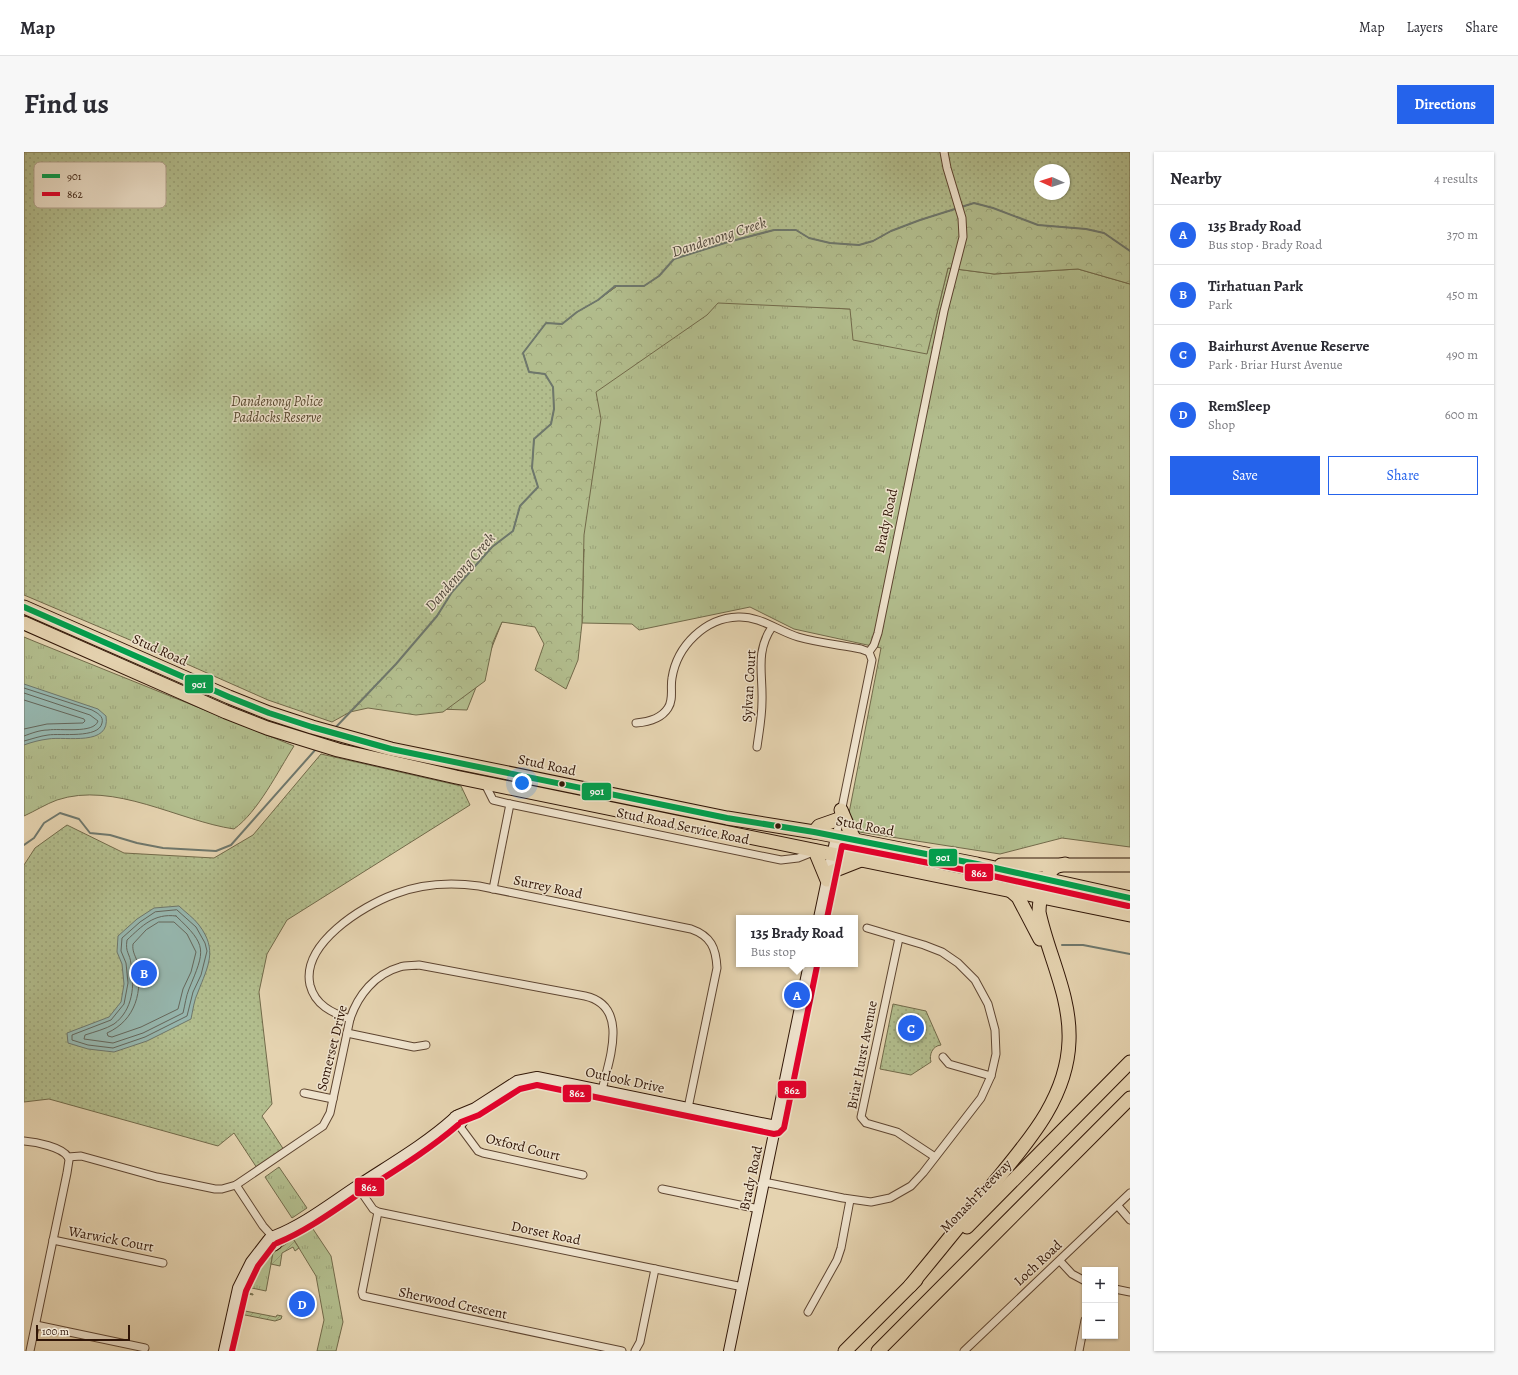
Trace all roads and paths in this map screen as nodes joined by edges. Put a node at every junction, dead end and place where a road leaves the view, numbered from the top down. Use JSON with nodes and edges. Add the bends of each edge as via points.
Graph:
{"nodes":[{"id":1,"x":944,"y":152,"type":"edge"},
{"id":2,"x":24,"y":607,"type":"edge"},
{"id":3,"x":24,"y":624,"type":"edge"},
{"id":4,"x":772,"y":627,"type":"junction"},
{"id":5,"x":868,"y":652,"type":"junction"},
{"id":6,"x":636,"y":723,"type":"dead end"},
{"id":7,"x":757,"y":747,"type":"dead end"},
{"id":8,"x":484,"y":782,"type":"junction"},
{"id":9,"x":510,"y":804,"type":"junction"},
{"id":10,"x":840,"y":815,"type":"junction"},
{"id":11,"x":814,"y":832,"type":"junction"},
{"id":12,"x":836,"y":837,"type":"junction"},
{"id":13,"x":855,"y":840,"type":"junction"},
{"id":14,"x":815,"y":851,"type":"junction"},
{"id":15,"x":832,"y":854,"type":"junction"},
{"id":16,"x":861,"y":860,"type":"junction"},
{"id":17,"x":977,"y":864,"type":"junction"},
{"id":18,"x":1065,"y":864,"type":"junction"},
{"id":19,"x":1130,"y":865,"type":"edge"},
{"id":20,"x":828,"y":876,"type":"junction"},
{"id":21,"x":1047,"y":880,"type":"junction"},
{"id":22,"x":493,"y":889,"type":"junction"},
{"id":23,"x":1010,"y":890,"type":"junction"},
{"id":24,"x":1041,"y":896,"type":"junction"},
{"id":25,"x":1130,"y":898,"type":"edge"},
{"id":26,"x":820,"y":915,"type":"edge"},
{"id":27,"x":1130,"y":915,"type":"edge"},
{"id":28,"x":867,"y":928,"type":"dead end"},
{"id":29,"x":899,"y":938,"type":"junction"},
{"id":30,"x":1051,"y":952,"type":"junction"},
{"id":31,"x":808,"y":967,"type":"edge"},
{"id":32,"x":350,"y":1019,"type":"junction"},
{"id":33,"x":347,"y":1033,"type":"junction"},
{"id":34,"x":426,"y":1045,"type":"dead end"},
{"id":35,"x":943,"y":1057,"type":"dead end"},
{"id":36,"x":1130,"y":1062,"type":"edge"},
{"id":37,"x":991,"y":1076,"type":"junction"},
{"id":38,"x":602,"y":1090,"type":"junction"},
{"id":39,"x":304,"y":1093,"type":"dead end"},
{"id":40,"x":1130,"y":1098,"type":"edge"},
{"id":41,"x":333,"y":1099,"type":"junction"},
{"id":42,"x":1130,"y":1107,"type":"edge"},
{"id":43,"x":688,"y":1108,"type":"junction"},
{"id":44,"x":458,"y":1121,"type":"junction"},
{"id":45,"x":776,"y":1126,"type":"junction"},
{"id":46,"x":1091,"y":1138,"type":"junction"},
{"id":47,"x":24,"y":1141,"type":"edge"},
{"id":48,"x":68,"y":1157,"type":"junction"},
{"id":49,"x":935,"y":1157,"type":"junction"},
{"id":50,"x":583,"y":1175,"type":"dead end"},
{"id":51,"x":764,"y":1182,"type":"junction"},
{"id":52,"x":236,"y":1185,"type":"junction"},
{"id":53,"x":357,"y":1186,"type":"junction"},
{"id":54,"x":662,"y":1189,"type":"dead end"},
{"id":55,"x":1130,"y":1194,"type":"edge"},
{"id":56,"x":850,"y":1200,"type":"junction"},
{"id":57,"x":1118,"y":1206,"type":"junction"},
{"id":58,"x":759,"y":1209,"type":"junction"},
{"id":59,"x":378,"y":1212,"type":"junction"},
{"id":60,"x":1130,"y":1220,"type":"edge"},
{"id":61,"x":53,"y":1240,"type":"junction"},
{"id":62,"x":272,"y":1240,"type":"junction"},
{"id":63,"x":1060,"y":1260,"type":"junction"},
{"id":64,"x":163,"y":1263,"type":"dead end"},
{"id":65,"x":654,"y":1269,"type":"junction"},
{"id":66,"x":1082,"y":1279,"type":"edge"},
{"id":67,"x":910,"y":1286,"type":"junction"},
{"id":68,"x":743,"y":1287,"type":"junction"},
{"id":69,"x":1118,"y":1290,"type":"edge"},
{"id":70,"x":1130,"y":1292,"type":"edge"},
{"id":71,"x":808,"y":1312,"type":"dead end"},
{"id":72,"x":36,"y":1325,"type":"junction"},
{"id":73,"x":1082,"y":1336,"type":"edge"},
{"id":74,"x":145,"y":1348,"type":"dead end"},
{"id":75,"x":30,"y":1351,"type":"edge"},
{"id":76,"x":224,"y":1351,"type":"edge"},
{"id":77,"x":622,"y":1351,"type":"edge"},
{"id":78,"x":635,"y":1351,"type":"edge"},
{"id":79,"x":730,"y":1351,"type":"edge"},
{"id":80,"x":845,"y":1351,"type":"edge"},
{"id":81,"x":878,"y":1351,"type":"edge"},
{"id":82,"x":964,"y":1351,"type":"edge"},
{"id":83,"x":1079,"y":1351,"type":"edge"}],
"edges":[{"from":1,"to":5,"type":"street","name":"Brady Road","via":[[963,224],[962,242],[944,311],[878,633],[874,645]]},
{"from":2,"to":11,"type":"highway","name":"Stud Road","via":[[229,697],[312,727],[391,749],[727,818]]},
{"from":3,"to":8,"type":"highway","name":"Stud Road","via":[[226,712],[302,740],[391,763]]},
{"from":4,"to":5,"type":"street","via":[[797,637]]},
{"from":4,"to":6,"type":"street","via":[[755,619],[736,617],[717,621],[702,630],[688,643],[678,658],[672,679],[671,703],[667,710],[659,718]]},
{"from":4,"to":7,"type":"street","name":"Sylvan Court","via":[[761,659],[762,710]]},
{"from":5,"to":10,"type":"street","via":[[871,662]]},
{"from":8,"to":9,"type":"street","name":"Stud Road Service Road","via":[[493,800]]},
{"from":8,"to":14,"type":"highway","name":"Stud Road"},
{"from":9,"to":14,"type":"street","name":"Stud Road Service Road","via":[[781,860],[798,858]]},
{"from":9,"to":22,"type":"street"},
{"from":10,"to":11,"type":"highway","via":[[819,826]]},
{"from":10,"to":12,"type":"street"},
{"from":10,"to":13,"type":"highway"},
{"from":11,"to":12,"type":"highway","name":"Stud Road"},
{"from":12,"to":13,"type":"highway","name":"Stud Road"},
{"from":12,"to":15,"type":"street"},
{"from":13,"to":17,"type":"highway","name":"Stud Road"},
{"from":14,"to":15,"type":"highway","name":"Stud Road"},
{"from":14,"to":20,"type":"highway"},
{"from":15,"to":16,"type":"highway","name":"Stud Road"},
{"from":15,"to":20,"type":"street"},
{"from":16,"to":20,"type":"highway"},
{"from":16,"to":23,"type":"highway","name":"Stud Road"},
{"from":17,"to":18,"type":"highway"},
{"from":17,"to":21,"type":"highway","name":"Stud Road"},
{"from":18,"to":19,"type":"highway"},
{"from":18,"to":21,"type":"highway","via":[[1053,869]]},
{"from":20,"to":26,"type":"street"},
{"from":21,"to":24,"type":"highway"},
{"from":21,"to":25,"type":"highway","name":"Stud Road"},
{"from":22,"to":32,"type":"street","name":"Surrey Road","via":[[460,884],[420,887],[395,894],[372,904],[327,938],[310,965],[309,981],[314,995],[322,1006]]},
{"from":22,"to":43,"type":"street","name":"Surrey Road","via":[[691,929],[698,931],[710,942],[716,955],[717,968]]},
{"from":23,"to":24,"type":"highway","name":"Stud Road"},
{"from":23,"to":30,"type":"highway","via":[[1018,897],[1045,948]]},
{"from":24,"to":27,"type":"highway","name":"Stud Road"},
{"from":24,"to":30,"type":"highway","via":[[1039,912]]},
{"from":28,"to":29,"type":"street"},
{"from":29,"to":37,"type":"street","via":[[924,944],[942,952],[975,980],[988,1004],[995,1030],[996,1054]]},
{"from":29,"to":49,"type":"street","name":"Briar Hurst Avenue","via":[[861,1117],[866,1123],[897,1132]]},
{"from":30,"to":67,"type":"highway","via":[[1066,1003],[1069,1041],[1065,1067],[1056,1096],[1037,1130]]},
{"from":31,"to":45,"type":"street","name":"Brady Road"},
{"from":32,"to":33,"type":"street","name":"Somerset Drive"},
{"from":32,"to":38,"type":"street","name":"Somerset Drive","via":[[363,991],[376,979],[401,967],[437,968],[589,997],[604,1007],[614,1027]]},
{"from":33,"to":34,"type":"street","via":[[414,1047]]},
{"from":33,"to":41,"type":"street","name":"Somerset Drive"},
{"from":35,"to":37,"type":"street","via":[[949,1064]]},
{"from":36,"to":67,"type":"highway","name":"Monash Freeway"},
{"from":37,"to":49,"type":"street","via":[[981,1098]]},
{"from":38,"to":43,"type":"street","name":"Outlook Drive"},
{"from":38,"to":44,"type":"street","name":"Outlook Drive","via":[[537,1077],[529,1078],[517,1081]]},
{"from":39,"to":41,"type":"street"},
{"from":40,"to":46,"type":"highway"},
{"from":41,"to":52,"type":"street","name":"Somerset Drive","via":[[330,1113],[323,1126]]},
{"from":42,"to":46,"type":"highway"},
{"from":43,"to":45,"type":"street","name":"Outlook Drive"},
{"from":44,"to":50,"type":"street","name":"Oxford Court","via":[[478,1151]]},
{"from":44,"to":53,"type":"street","name":"Outlook Drive"},
{"from":45,"to":51,"type":"street","name":"Brady Road"},
{"from":46,"to":81,"type":"highway"},
{"from":47,"to":48,"type":"street","name":"Somerset Drive","via":[[59,1149]]},
{"from":48,"to":52,"type":"street","name":"Somerset Drive","via":[[81,1156],[157,1178],[215,1189]]},
{"from":48,"to":61,"type":"street"},
{"from":49,"to":56,"type":"street","via":[[911,1186],[890,1198],[871,1202]]},
{"from":51,"to":56,"type":"street"},
{"from":51,"to":58,"type":"street","name":"Brady Road"},
{"from":52,"to":62,"type":"street"},
{"from":53,"to":59,"type":"street","via":[[373,1209]]},
{"from":53,"to":62,"type":"street","name":"Outlook Drive"},
{"from":54,"to":58,"type":"street"},
{"from":55,"to":57,"type":"street","name":"Loch Road"},
{"from":56,"to":71,"type":"street","via":[[837,1260]]},
{"from":57,"to":60,"type":"street"},
{"from":57,"to":63,"type":"street","name":"Loch Road"},
{"from":58,"to":68,"type":"street","name":"Brady Road"},
{"from":59,"to":65,"type":"street","name":"Dorset Road"},
{"from":59,"to":77,"type":"street","name":"Sherwood Crescent","via":[[363,1296]]},
{"from":61,"to":64,"type":"street","name":"Warwick Court"},
{"from":61,"to":72,"type":"street"},
{"from":62,"to":76,"type":"street","name":"Outlook Drive","via":[[258,1253],[244,1274],[238,1288]]},
{"from":63,"to":66,"type":"street","via":[[1072,1274]]},
{"from":63,"to":82,"type":"street","name":"Loch Road"},
{"from":65,"to":68,"type":"street","name":"Dorset Road"},
{"from":65,"to":78,"type":"street","via":[[640,1342]]},
{"from":67,"to":80,"type":"highway","name":"Monash Freeway"},
{"from":68,"to":79,"type":"street","name":"Brady Road"},
{"from":69,"to":70,"type":"street"},
{"from":72,"to":74,"type":"street"},
{"from":72,"to":75,"type":"street"},
{"from":73,"to":83,"type":"street"}]}
